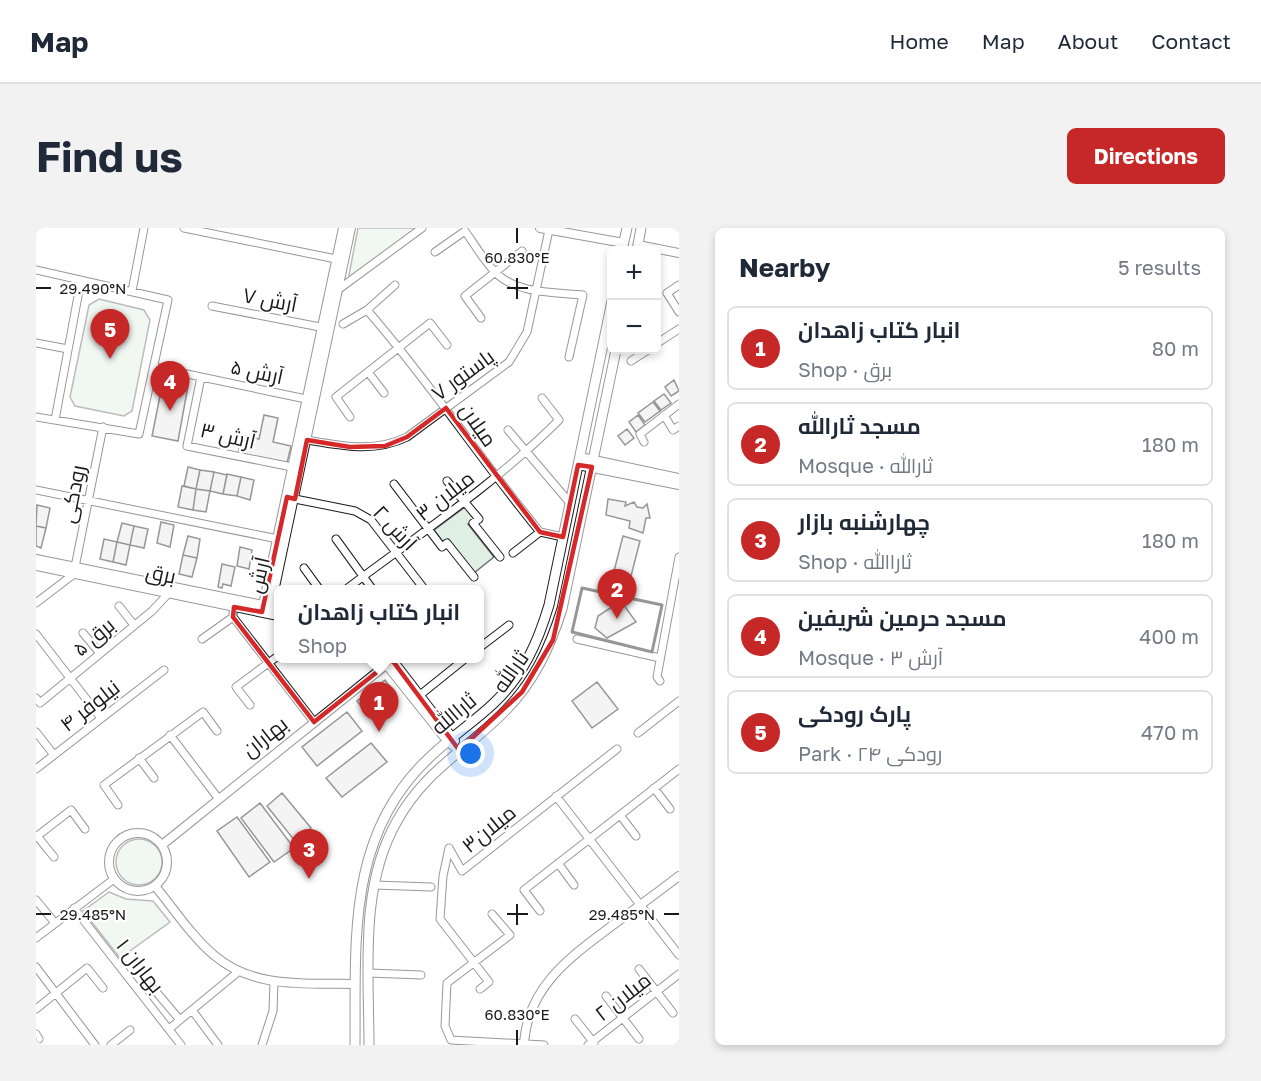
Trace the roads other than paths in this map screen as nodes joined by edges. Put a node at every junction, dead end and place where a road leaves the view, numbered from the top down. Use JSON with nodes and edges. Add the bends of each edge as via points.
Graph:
{"nodes":[{"id":1,"x":144,"y":228,"type":"edge"},
{"id":2,"x":184,"y":228,"type":"edge"},
{"id":3,"x":343,"y":228,"type":"edge"},
{"id":4,"x":351,"y":228,"type":"edge"},
{"id":5,"x":422,"y":228,"type":"edge"},
{"id":6,"x":627,"y":228,"type":"edge"},
{"id":7,"x":641,"y":228,"type":"edge"},
{"id":8,"x":544,"y":229,"type":"edge"},
{"id":9,"x":619,"y":246,"type":"edge"},
{"id":10,"x":623,"y":246,"type":"edge"},
{"id":11,"x":637,"y":246,"type":"edge"},
{"id":12,"x":522,"y":251,"type":"dead end"},
{"id":13,"x":661,"y":251,"type":"edge"},
{"id":14,"x":435,"y":252,"type":"dead end"},
{"id":15,"x":679,"y":253,"type":"edge"},
{"id":16,"x":336,"y":259,"type":"junction"},
{"id":17,"x":36,"y":270,"type":"edge"},
{"id":18,"x":495,"y":272,"type":"junction"},
{"id":19,"x":81,"y":280,"type":"junction"},
{"id":20,"x":395,"y":285,"type":"dead end"},
{"id":21,"x":679,"y":285,"type":"edge"},
{"id":22,"x":339,"y":289,"type":"junction"},
{"id":23,"x":132,"y":291,"type":"junction"},
{"id":24,"x":536,"y":291,"type":"junction"},
{"id":25,"x":212,"y":306,"type":"dead end"},
{"id":26,"x":678,"y":309,"type":"edge"},
{"id":27,"x":367,"y":310,"type":"junction"},
{"id":28,"x":481,"y":318,"type":"dead end"},
{"id":29,"x":343,"y":324,"type":"dead end"},
{"id":30,"x":607,"y":325,"type":"edge"},
{"id":31,"x":320,"y":327,"type":"junction"},
{"id":32,"x":679,"y":329,"type":"edge"},
{"id":33,"x":661,"y":341,"type":"edge"},
{"id":34,"x":36,"y":343,"type":"edge"},
{"id":35,"x":447,"y":345,"type":"dead end"},
{"id":36,"x":399,"y":347,"type":"junction"},
{"id":37,"x":68,"y":349,"type":"junction"},
{"id":38,"x":615,"y":354,"type":"edge"},
{"id":39,"x":642,"y":354,"type":"edge"},
{"id":40,"x":569,"y":357,"type":"dead end"},
{"id":41,"x":631,"y":361,"type":"dead end"},
{"id":42,"x":154,"y":367,"type":"junction"},
{"id":43,"x":368,"y":372,"type":"junction"},
{"id":44,"x":201,"y":377,"type":"junction"},
{"id":45,"x":384,"y":393,"type":"dead end"},
{"id":46,"x":542,"y":398,"type":"dead end"},
{"id":47,"x":306,"y":399,"type":"junction"},
{"id":48,"x":679,"y":404,"type":"edge"},
{"id":49,"x":446,"y":408,"type":"junction"},
{"id":50,"x":664,"y":415,"type":"junction"},
{"id":51,"x":36,"y":417,"type":"edge"},
{"id":52,"x":350,"y":417,"type":"dead end"},
{"id":53,"x":55,"y":420,"type":"junction"},
{"id":54,"x":679,"y":426,"type":"edge"},
{"id":55,"x":103,"y":427,"type":"junction"},
{"id":56,"x":507,"y":430,"type":"dead end"},
{"id":57,"x":303,"y":439,"type":"junction"},
{"id":58,"x":644,"y":442,"type":"dead end"},
{"id":59,"x":526,"y":453,"type":"junction"},
{"id":60,"x":579,"y":461,"type":"junction"},
{"id":61,"x":592,"y":464,"type":"junction"},
{"id":62,"x":606,"y":466,"type":"junction"},
{"id":63,"x":292,"y":467,"type":"junction"},
{"id":64,"x":495,"y":477,"type":"junction"},
{"id":65,"x":679,"y":478,"type":"edge"},
{"id":66,"x":447,"y":481,"type":"dead end"},
{"id":67,"x":394,"y":484,"type":"dead end"},
{"id":68,"x":679,"y":485,"type":"edge"},
{"id":69,"x":36,"y":490,"type":"edge"},
{"id":70,"x":291,"y":498,"type":"junction"},
{"id":71,"x":89,"y":501,"type":"junction"},
{"id":72,"x":465,"y":502,"type":"junction"},
{"id":73,"x":570,"y":503,"type":"junction"},
{"id":74,"x":428,"y":530,"type":"junction"},
{"id":75,"x":540,"y":532,"type":"junction"},
{"id":76,"x":563,"y":537,"type":"junction"},
{"id":77,"x":278,"y":539,"type":"junction"},
{"id":78,"x":336,"y":539,"type":"dead end"},
{"id":79,"x":397,"y":552,"type":"junction"},
{"id":80,"x":513,"y":553,"type":"dead end"},
{"id":81,"x":500,"y":557,"type":"dead end"},
{"id":82,"x":679,"y":557,"type":"edge"},
{"id":83,"x":36,"y":559,"type":"edge"},
{"id":84,"x":36,"y":566,"type":"edge"},
{"id":85,"x":304,"y":568,"type":"dead end"},
{"id":86,"x":74,"y":570,"type":"junction"},
{"id":87,"x":363,"y":576,"type":"junction"},
{"id":88,"x":474,"y":577,"type":"dead end"},
{"id":89,"x":274,"y":585,"type":"edge"},
{"id":90,"x":316,"y":585,"type":"edge"},
{"id":91,"x":351,"y":585,"type":"edge"},
{"id":92,"x":369,"y":585,"type":"edge"},
{"id":93,"x":421,"y":585,"type":"edge"},
{"id":94,"x":274,"y":587,"type":"edge"},
{"id":95,"x":168,"y":594,"type":"junction"},
{"id":96,"x":36,"y":603,"type":"edge"},
{"id":97,"x":118,"y":606,"type":"dead end"},
{"id":98,"x":234,"y":607,"type":"junction"},
{"id":99,"x":270,"y":608,"type":"edge"},
{"id":100,"x":233,"y":617,"type":"junction"},
{"id":101,"x":134,"y":625,"type":"junction"},
{"id":102,"x":509,"y":625,"type":"dead end"},
{"id":103,"x":83,"y":633,"type":"dead end"},
{"id":104,"x":36,"y":634,"type":"edge"},
{"id":105,"x":202,"y":639,"type":"dead end"},
{"id":106,"x":577,"y":639,"type":"dead end"},
{"id":107,"x":484,"y":645,"type":"edge"},
{"id":108,"x":99,"y":652,"type":"junction"},
{"id":109,"x":660,"y":658,"type":"junction"},
{"id":110,"x":274,"y":660,"type":"edge"},
{"id":111,"x":269,"y":663,"type":"junction"},
{"id":112,"x":385,"y":663,"type":"edge"},
{"id":113,"x":391,"y":663,"type":"edge"},
{"id":114,"x":392,"y":663,"type":"edge"},
{"id":115,"x":460,"y":663,"type":"edge"},
{"id":116,"x":164,"y":670,"type":"dead end"},
{"id":117,"x":71,"y":679,"type":"junction"},
{"id":118,"x":660,"y":681,"type":"dead end"},
{"id":119,"x":420,"y":695,"type":"junction"},
{"id":120,"x":38,"y":700,"type":"edge"},
{"id":121,"x":679,"y":701,"type":"edge"},
{"id":122,"x":250,"y":705,"type":"dead end"},
{"id":123,"x":101,"y":718,"type":"junction"},
{"id":124,"x":314,"y":722,"type":"junction"},
{"id":125,"x":217,"y":731,"type":"dead end"},
{"id":126,"x":36,"y":732,"type":"edge"},
{"id":127,"x":638,"y":733,"type":"dead end"},
{"id":128,"x":170,"y":735,"type":"junction"},
{"id":129,"x":451,"y":739,"type":"junction"},
{"id":130,"x":617,"y":749,"type":"dead end"},
{"id":131,"x":459,"y":750,"type":"junction"},
{"id":132,"x":54,"y":755,"type":"junction"},
{"id":133,"x":139,"y":758,"type":"junction"},
{"id":134,"x":36,"y":769,"type":"edge"},
{"id":135,"x":679,"y":769,"type":"edge"},
{"id":136,"x":154,"y":778,"type":"dead end"},
{"id":137,"x":654,"y":788,"type":"junction"},
{"id":138,"x":556,"y":796,"type":"junction"},
{"id":139,"x":218,"y":798,"type":"junction"},
{"id":140,"x":118,"y":805,"type":"dead end"},
{"id":141,"x":670,"y":809,"type":"dead end"},
{"id":142,"x":620,"y":815,"type":"junction"},
{"id":143,"x":85,"y":829,"type":"dead end"},
{"id":144,"x":636,"y":836,"type":"dead end"},
{"id":145,"x":37,"y":837,"type":"edge"},
{"id":146,"x":589,"y":839,"type":"junction"},
{"id":147,"x":162,"y":845,"type":"junction"},
{"id":148,"x":54,"y":857,"type":"dead end"},
{"id":149,"x":558,"y":863,"type":"junction"},
{"id":150,"x":679,"y":876,"type":"edge"},
{"id":151,"x":114,"y":879,"type":"junction"},
{"id":152,"x":374,"y":885,"type":"junction"},
{"id":153,"x":574,"y":885,"type":"dead end"},
{"id":154,"x":155,"y":886,"type":"junction"},
{"id":155,"x":431,"y":887,"type":"dead end"},
{"id":156,"x":36,"y":900,"type":"edge"},
{"id":157,"x":641,"y":905,"type":"junction"},
{"id":158,"x":74,"y":908,"type":"junction"},
{"id":159,"x":540,"y":911,"type":"dead end"},
{"id":160,"x":492,"y":914,"type":"dead end"},
{"id":161,"x":55,"y":923,"type":"junction"},
{"id":162,"x":36,"y":938,"type":"edge"},
{"id":163,"x":679,"y":955,"type":"edge"},
{"id":164,"x":475,"y":962,"type":"junction"},
{"id":165,"x":36,"y":967,"type":"edge"},
{"id":166,"x":639,"y":969,"type":"dead end"},
{"id":167,"x":238,"y":972,"type":"junction"},
{"id":168,"x":369,"y":973,"type":"junction"},
{"id":169,"x":679,"y":974,"type":"edge"},
{"id":170,"x":421,"y":975,"type":"dead end"},
{"id":171,"x":274,"y":982,"type":"junction"},
{"id":172,"x":356,"y":984,"type":"junction"},
{"id":173,"x":369,"y":985,"type":"junction"},
{"id":174,"x":152,"y":987,"type":"dead end"},
{"id":175,"x":103,"y":988,"type":"dead end"},
{"id":176,"x":480,"y":989,"type":"dead end"},
{"id":177,"x":657,"y":992,"type":"junction"},
{"id":178,"x":56,"y":993,"type":"junction"},
{"id":179,"x":606,"y":996,"type":"dead end"},
{"id":180,"x":36,"y":1009,"type":"edge"},
{"id":181,"x":192,"y":1010,"type":"junction"},
{"id":182,"x":673,"y":1013,"type":"dead end"},
{"id":183,"x":623,"y":1018,"type":"junction"},
{"id":184,"x":575,"y":1019,"type":"dead end"},
{"id":185,"x":180,"y":1020,"type":"junction"},
{"id":186,"x":169,"y":1029,"type":"junction"},
{"id":187,"x":130,"y":1030,"type":"dead end"},
{"id":188,"x":639,"y":1039,"type":"dead end"},
{"id":189,"x":177,"y":1044,"type":"edge"},
{"id":190,"x":524,"y":1044,"type":"edge"},
{"id":191,"x":592,"y":1044,"type":"edge"},
{"id":192,"x":95,"y":1045,"type":"edge"},
{"id":193,"x":111,"y":1045,"type":"edge"},
{"id":194,"x":218,"y":1045,"type":"edge"},
{"id":195,"x":262,"y":1045,"type":"edge"},
{"id":196,"x":355,"y":1045,"type":"edge"},
{"id":197,"x":369,"y":1045,"type":"edge"},
{"id":198,"x":544,"y":1045,"type":"edge"}],
"edges":[{"from":1,"to":23,"type":"street"},
{"from":2,"to":16,"type":"street"},
{"from":3,"to":16,"type":"street","name":"آرش"},
{"from":4,"to":22,"type":"street","name":"آرش"},
{"from":5,"to":22,"type":"street"},
{"from":6,"to":10,"type":"main road"},
{"from":7,"to":11,"type":"main road"},
{"from":8,"to":9,"type":"street"},
{"from":8,"to":24,"type":"street","name":"پاستور ۷"},
{"from":12,"to":18,"type":"street"},
{"from":13,"to":15,"type":"street"},
{"from":14,"to":18,"type":"street","via":[[465,231]]},
{"from":16,"to":31,"type":"street","name":"آرش"},
{"from":17,"to":19,"type":"street"},
{"from":18,"to":24,"type":"street","via":[[504,280]]},
{"from":18,"to":28,"type":"street","via":[[465,296]]},
{"from":19,"to":23,"type":"street"},
{"from":19,"to":37,"type":"street"},
{"from":20,"to":27,"type":"street"},
{"from":21,"to":26,"type":"street","via":[[667,293]]},
{"from":22,"to":57,"type":"street","name":"آرش"},
{"from":23,"to":42,"type":"street","via":[[168,300]]},
{"from":24,"to":40,"type":"street","via":[[583,295]]},
{"from":24,"to":49,"type":"street","name":"پاستور ۷","via":[[527,332],[509,362]]},
{"from":25,"to":31,"type":"street","name":"آرش ۷"},
{"from":27,"to":29,"type":"street"},
{"from":27,"to":36,"type":"street","name":"میلان"},
{"from":30,"to":60,"type":"main road","name":"ثاراالله"},
{"from":31,"to":47,"type":"street","name":"آرش"},
{"from":32,"to":33,"type":"street"},
{"from":34,"to":37,"type":"street"},
{"from":35,"to":36,"type":"street","via":[[430,323]]},
{"from":36,"to":43,"type":"street"},
{"from":36,"to":49,"type":"street","name":"میلان"},
{"from":37,"to":53,"type":"street"},
{"from":38,"to":61,"type":"main road","name":"ثارالله"},
{"from":39,"to":41,"type":"street"},
{"from":42,"to":44,"type":"street","name":"آرش ۵"},
{"from":42,"to":55,"type":"street","via":[[140,434]]},
{"from":43,"to":45,"type":"street"},
{"from":43,"to":52,"type":"street","via":[[336,397]]},
{"from":44,"to":47,"type":"street","name":"آرش ۵"},
{"from":44,"to":63,"type":"street","name":"آرش ۳","via":[[187,446]]},
{"from":46,"to":59,"type":"street","name":"میلان ۳","via":[[559,420]]},
{"from":47,"to":57,"type":"street","name":"آرش"},
{"from":48,"to":50,"type":"street"},
{"from":49,"to":57,"type":"street","name":"پاستور ۷","via":[[407,437],[385,446],[350,447]]},
{"from":49,"to":64,"type":"street","name":"میلان"},
{"from":50,"to":54,"type":"street","via":[[673,430]]},
{"from":50,"to":58,"type":"street","via":[[640,434]]},
{"from":51,"to":53,"type":"street"},
{"from":53,"to":55,"type":"street"},
{"from":55,"to":71,"type":"street","name":"رودکی"},
{"from":56,"to":59,"type":"street"},
{"from":57,"to":63,"type":"street","name":"آرش"},
{"from":57,"to":70,"type":"street","name":"آرش"},
{"from":59,"to":64,"type":"street","name":"میلان ۳"},
{"from":59,"to":73,"type":"street"},
{"from":60,"to":61,"type":"street"},
{"from":60,"to":73,"type":"main road","name":"ثاراالله"},
{"from":61,"to":62,"type":"street"},
{"from":61,"to":131,"type":"main road","name":"ثارالله","via":[[553,640],[522,692]]},
{"from":62,"to":65,"type":"street"},
{"from":62,"to":68,"type":"street"},
{"from":63,"to":70,"type":"street","name":"آرش"},
{"from":64,"to":72,"type":"street","name":"میلان ۳"},
{"from":64,"to":75,"type":"street","name":"میلان"},
{"from":66,"to":72,"type":"street"},
{"from":67,"to":74,"type":"street"},
{"from":69,"to":71,"type":"street"},
{"from":70,"to":77,"type":"street","name":"آرش"},
{"from":70,"to":79,"type":"street","name":"آرش ۲","via":[[355,511],[371,520]]},
{"from":70,"to":89,"type":"street","name":"آرش"},
{"from":71,"to":77,"type":"street"},
{"from":71,"to":86,"type":"street","name":"رودکی"},
{"from":72,"to":74,"type":"street","name":"میلان ۳"},
{"from":72,"to":81,"type":"street","via":[[479,519],[473,523]]},
{"from":73,"to":76,"type":"main road","name":"ثاراالله"},
{"from":74,"to":79,"type":"street","name":"میلان ۳"},
{"from":74,"to":88,"type":"street","via":[[442,548],[447,543]]},
{"from":75,"to":76,"type":"street"},
{"from":75,"to":80,"type":"street"},
{"from":76,"to":129,"type":"main road","name":"ثاراالله","via":[[549,605],[526,664],[495,703]]},
{"from":77,"to":99,"type":"street","name":"آرش"},
{"from":78,"to":87,"type":"street"},
{"from":79,"to":87,"type":"street","name":"میلان ۳"},
{"from":79,"to":93,"type":"street","name":"آرش ۲"},
{"from":82,"to":109,"type":"street"},
{"from":83,"to":86,"type":"street","name":"برق"},
{"from":84,"to":86,"type":"street","name":"برق"},
{"from":85,"to":90,"type":"street"},
{"from":86,"to":95,"type":"street","name":"برق"},
{"from":86,"to":96,"type":"street"},
{"from":86,"to":99,"type":"street","name":"برق"},
{"from":87,"to":91,"type":"street","name":"میلان ۳"},
{"from":87,"to":92,"type":"street"},
{"from":94,"to":99,"type":"street","name":"آرش"},
{"from":95,"to":98,"type":"street","name":"برق"},
{"from":95,"to":101,"type":"street","name":"برق ۵"},
{"from":97,"to":101,"type":"street"},
{"from":98,"to":99,"type":"street","name":"برق"},
{"from":98,"to":100,"type":"street"},
{"from":100,"to":105,"type":"street"},
{"from":100,"to":111,"type":"street"},
{"from":101,"to":108,"type":"street","name":"برق ۵"},
{"from":102,"to":107,"type":"street"},
{"from":103,"to":108,"type":"street"},
{"from":104,"to":117,"type":"street"},
{"from":106,"to":109,"type":"street"},
{"from":108,"to":117,"type":"street","name":"برق ۵"},
{"from":109,"to":118,"type":"street"},
{"from":110,"to":111,"type":"street"},
{"from":111,"to":122,"type":"street","via":[[236,687]]},
{"from":111,"to":124,"type":"street"},
{"from":112,"to":124,"type":"street","name":"بهاران"},
{"from":113,"to":129,"type":"street"},
{"from":114,"to":119,"type":"street"},
{"from":115,"to":119,"type":"street"},
{"from":116,"to":123,"type":"street","name":"نیلوفر ۴"},
{"from":117,"to":120,"type":"street","name":"برق ۵"},
{"from":117,"to":123,"type":"street"},
{"from":119,"to":129,"type":"street"},
{"from":121,"to":127,"type":"street"},
{"from":123,"to":132,"type":"street","name":"نیلوفر ۴"},
{"from":124,"to":139,"type":"street","name":"بهاران"},
{"from":125,"to":128,"type":"street","via":[[202,712]]},
{"from":126,"to":132,"type":"street"},
{"from":128,"to":133,"type":"street"},
{"from":128,"to":139,"type":"street"},
{"from":129,"to":131,"type":"street"},
{"from":129,"to":172,"type":"main road","name":"ثاراالله","via":[[408,781],[385,814],[370,848],[357,916]]},
{"from":130,"to":138,"type":"street"},
{"from":131,"to":152,"type":"main road","name":"ثارالله","via":[[418,789],[397,821]]},
{"from":132,"to":134,"type":"street","name":"نیلوفر ۴"},
{"from":133,"to":136,"type":"street"},
{"from":133,"to":140,"type":"street","via":[[104,785]]},
{"from":135,"to":137,"type":"street"},
{"from":137,"to":141,"type":"street"},
{"from":137,"to":142,"type":"street"},
{"from":138,"to":146,"type":"street"},
{"from":138,"to":164,"type":"street","name":"میلان۳","via":[[462,871],[449,848],[440,919]]},
{"from":139,"to":147,"type":"street","name":"بهاران"},
{"from":142,"to":144,"type":"street"},
{"from":142,"to":146,"type":"street"},
{"from":143,"to":145,"type":"street","via":[[71,810]]},
{"from":145,"to":148,"type":"street"},
{"from":146,"to":149,"type":"street"},
{"from":146,"to":157,"type":"street"},
{"from":147,"to":151,"type":"street","via":[[148,834],[121,838],[110,853]]},
{"from":147,"to":154,"type":"street","via":[[168,862]]},
{"from":149,"to":153,"type":"street"},
{"from":149,"to":159,"type":"street","via":[[524,890]]},
{"from":150,"to":157,"type":"street"},
{"from":151,"to":154,"type":"street","via":[[129,890]]},
{"from":151,"to":158,"type":"street"},
{"from":152,"to":155,"type":"street"},
{"from":152,"to":168,"type":"main road","name":"ثارالله"},
{"from":154,"to":167,"type":"street","via":[[198,940]]},
{"from":156,"to":161,"type":"street"},
{"from":157,"to":163,"type":"street"},
{"from":157,"to":190,"type":"street","via":[[569,958],[549,978],[533,1002]]},
{"from":158,"to":161,"type":"street"},
{"from":158,"to":186,"type":"street","name":"بهاران ۱"},
{"from":160,"to":164,"type":"street","via":[[510,935]]},
{"from":161,"to":162,"type":"street"},
{"from":164,"to":176,"type":"street","via":[[489,982]]},
{"from":164,"to":190,"type":"street","via":[[447,983],[445,1026],[451,1040]]},
{"from":165,"to":178,"type":"street"},
{"from":166,"to":177,"type":"street"},
{"from":167,"to":171,"type":"street"},
{"from":167,"to":181,"type":"street"},
{"from":168,"to":170,"type":"street"},
{"from":168,"to":173,"type":"main road","name":"ثارالله"},
{"from":169,"to":177,"type":"street","name":"میلان ۲"},
{"from":171,"to":172,"type":"street"},
{"from":171,"to":195,"type":"street","via":[[273,1011]]},
{"from":172,"to":173,"type":"main road"},
{"from":172,"to":196,"type":"main road","name":"ثاراالله"},
{"from":173,"to":197,"type":"main road","name":"ثارالله"},
{"from":174,"to":185,"type":"street"},
{"from":175,"to":178,"type":"street","via":[[87,968]]},
{"from":177,"to":182,"type":"street"},
{"from":177,"to":183,"type":"street","name":"میلان ۲"},
{"from":178,"to":180,"type":"street"},
{"from":178,"to":192,"type":"street"},
{"from":179,"to":183,"type":"street"},
{"from":181,"to":185,"type":"street"},
{"from":181,"to":194,"type":"street"},
{"from":183,"to":188,"type":"street"},
{"from":183,"to":191,"type":"street","name":"میلان ۲"},
{"from":184,"to":191,"type":"street"},
{"from":185,"to":186,"type":"street"},
{"from":186,"to":189,"type":"street","name":"بهاران ۱"},
{"from":187,"to":193,"type":"street"},
{"from":190,"to":198,"type":"street"}]}
